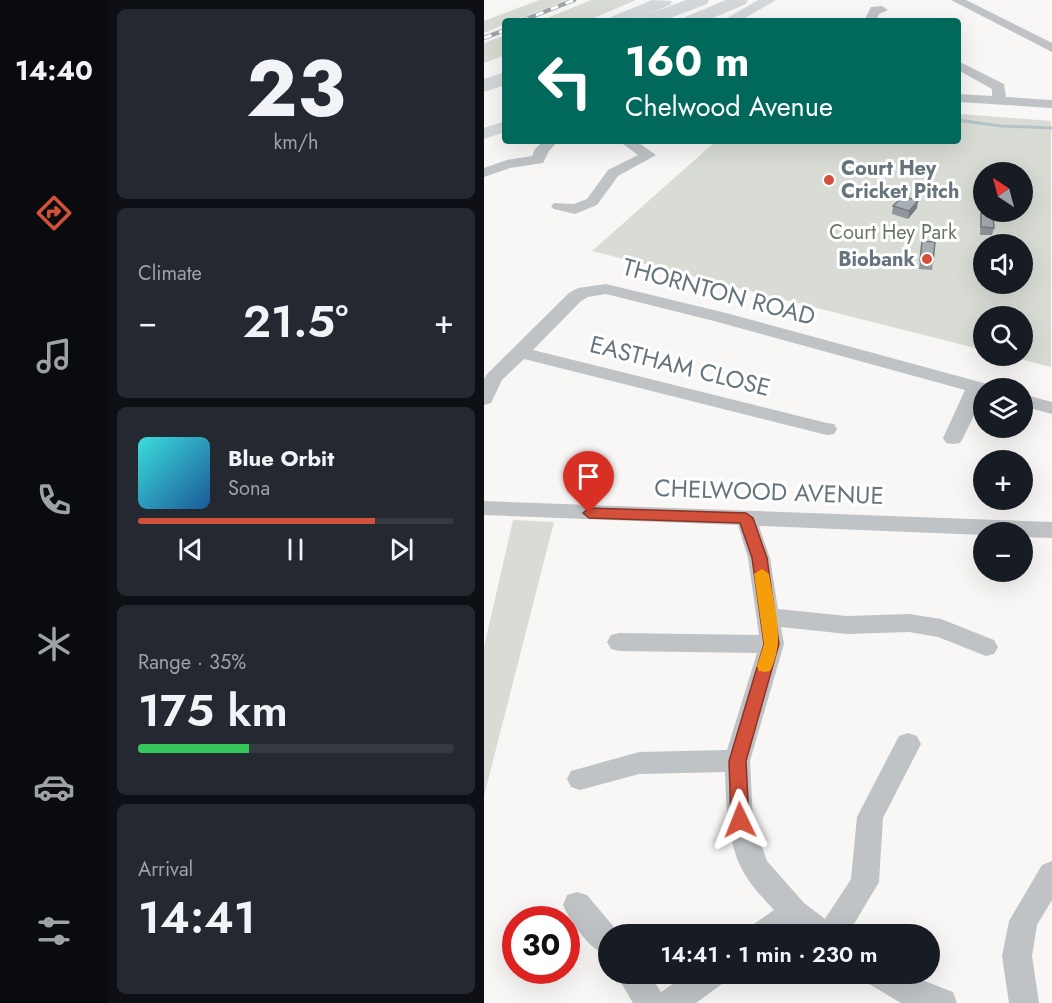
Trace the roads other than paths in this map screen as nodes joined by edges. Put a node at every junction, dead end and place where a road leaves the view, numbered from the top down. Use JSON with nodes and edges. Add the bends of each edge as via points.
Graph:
{"nodes":[{"id":1,"x":666,"y":0,"type":"edge"},
{"id":2,"x":676,"y":0,"type":"edge"},
{"id":3,"x":701,"y":0,"type":"edge"},
{"id":4,"x":740,"y":0,"type":"edge"},
{"id":5,"x":769,"y":0,"type":"edge"},
{"id":6,"x":957,"y":0,"type":"edge"},
{"id":7,"x":882,"y":10,"type":"dead end"},
{"id":8,"x":624,"y":18,"type":"edge"},
{"id":9,"x":631,"y":18,"type":"edge"},
{"id":10,"x":655,"y":18,"type":"edge"},
{"id":11,"x":698,"y":18,"type":"edge"},
{"id":12,"x":735,"y":18,"type":"edge"},
{"id":13,"x":871,"y":18,"type":"edge"},
{"id":14,"x":1051,"y":48,"type":"edge"},
{"id":15,"x":961,"y":67,"type":"edge"},
{"id":16,"x":502,"y":69,"type":"edge"},
{"id":17,"x":484,"y":76,"type":"edge"},
{"id":18,"x":502,"y":79,"type":"edge"},
{"id":19,"x":484,"y":86,"type":"edge"},
{"id":20,"x":961,"y":98,"type":"edge"},
{"id":21,"x":999,"y":101,"type":"junction"},
{"id":22,"x":1051,"y":104,"type":"edge"},
{"id":23,"x":502,"y":127,"type":"edge"},
{"id":24,"x":484,"y":134,"type":"edge"},
{"id":25,"x":548,"y":144,"type":"edge"},
{"id":26,"x":631,"y":144,"type":"edge"},
{"id":27,"x":484,"y":173,"type":"edge"},
{"id":28,"x":572,"y":211,"type":"dead end"},
{"id":29,"x":520,"y":352,"type":"junction"},
{"id":30,"x":973,"y":386,"type":"edge"},
{"id":31,"x":484,"y":399,"type":"edge"},
{"id":32,"x":973,"y":401,"type":"edge"},
{"id":33,"x":1033,"y":403,"type":"edge"},
{"id":34,"x":1051,"y":408,"type":"edge"},
{"id":35,"x":827,"y":429,"type":"dead end"},
{"id":36,"x":953,"y":438,"type":"dead end"},
{"id":37,"x":484,"y":508,"type":"edge"},
{"id":38,"x":746,"y":518,"type":"junction"},
{"id":39,"x":1051,"y":530,"type":"edge"},
{"id":40,"x":767,"y":617,"type":"junction"},
{"id":41,"x":619,"y":642,"type":"dead end"},
{"id":42,"x":772,"y":644,"type":"junction"},
{"id":43,"x":986,"y":647,"type":"dead end"},
{"id":44,"x":908,"y":744,"type":"dead end"},
{"id":45,"x":738,"y":761,"type":"junction"},
{"id":46,"x":580,"y":779,"type":"dead end"},
{"id":47,"x":1051,"y":874,"type":"edge"},
{"id":48,"x":577,"y":905,"type":"dead end"},
{"id":49,"x":794,"y":913,"type":"junction"},
{"id":50,"x":778,"y":924,"type":"edge"},
{"id":51,"x":808,"y":924,"type":"edge"},
{"id":52,"x":838,"y":924,"type":"edge"},
{"id":53,"x":598,"y":930,"type":"edge"},
{"id":54,"x":638,"y":984,"type":"edge"},
{"id":55,"x":697,"y":984,"type":"edge"},
{"id":56,"x":896,"y":984,"type":"edge"},
{"id":57,"x":651,"y":1003,"type":"edge"},
{"id":58,"x":671,"y":1003,"type":"edge"},
{"id":59,"x":942,"y":1003,"type":"edge"},
{"id":60,"x":1024,"y":1003,"type":"edge"}],
"edges":[{"from":1,"to":8,"type":"highway"},
{"from":2,"to":9,"type":"highway"},
{"from":3,"to":10,"type":"highway"},
{"from":4,"to":11,"type":"highway"},
{"from":5,"to":12,"type":"main road"},
{"from":6,"to":14,"type":"street"},
{"from":7,"to":13,"type":"street","via":[[875,10]]},
{"from":15,"to":21,"type":"street","via":[[999,87]]},
{"from":16,"to":17,"type":"highway"},
{"from":18,"to":19,"type":"highway"},
{"from":20,"to":21,"type":"street"},
{"from":21,"to":22,"type":"street"},
{"from":23,"to":24,"type":"main road"},
{"from":25,"to":27,"type":"street","via":[[542,149],[539,164],[498,166]]},
{"from":26,"to":28,"type":"street","via":[[654,157],[613,173],[596,199]]},
{"from":29,"to":30,"type":"street","name":"THORNTON ROAD","via":[[575,297],[606,289]]},
{"from":29,"to":31,"type":"street","name":"THORNTON ROAD","via":[[494,378]]},
{"from":29,"to":35,"type":"street","name":"EASTHAM CLOSE"},
{"from":32,"to":36,"type":"street"},
{"from":33,"to":34,"type":"street"},
{"from":37,"to":38,"type":"street","name":"CHELWOOD AVENUE"},
{"from":38,"to":39,"type":"street","name":"CHELWOOD AVENUE"},
{"from":38,"to":40,"type":"street","via":[[760,558]]},
{"from":40,"to":42,"type":"street"},
{"from":40,"to":43,"type":"street","via":[[847,626],[909,622],[941,628]]},
{"from":41,"to":42,"type":"street"},
{"from":42,"to":45,"type":"street"},
{"from":44,"to":52,"type":"street","via":[[870,817],[865,882]]},
{"from":45,"to":46,"type":"street","via":[[639,763]]},
{"from":45,"to":49,"type":"street","via":[[740,820],[756,868]]},
{"from":47,"to":60,"type":"street","via":[[1023,921],[1017,956]]},
{"from":48,"to":53,"type":"street"},
{"from":49,"to":50,"type":"street"},
{"from":49,"to":51,"type":"street"},
{"from":54,"to":57,"type":"street"},
{"from":55,"to":58,"type":"street"},
{"from":56,"to":59,"type":"street"}]}
